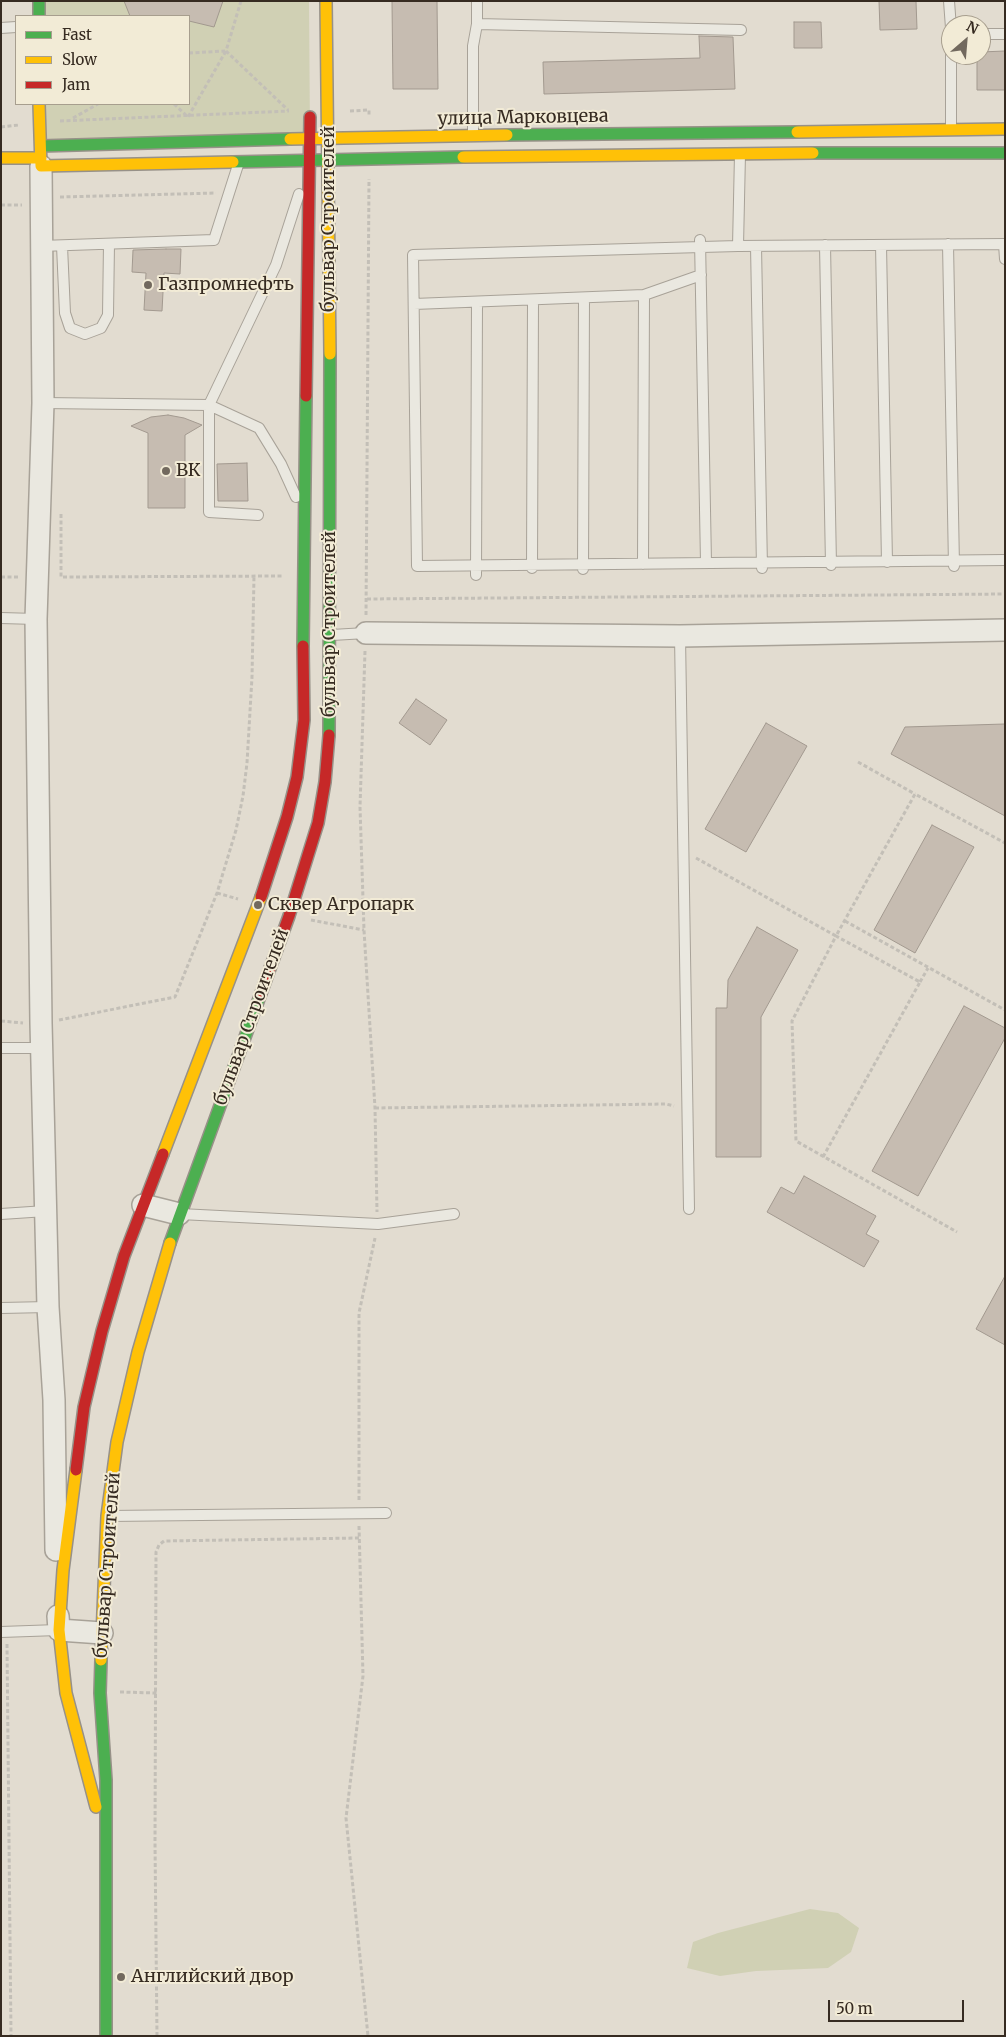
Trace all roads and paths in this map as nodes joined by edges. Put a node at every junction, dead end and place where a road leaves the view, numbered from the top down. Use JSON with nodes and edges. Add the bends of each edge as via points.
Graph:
{"nodes":[{"id":1,"x":39,"y":1,"type":"edge"},
{"id":2,"x":241,"y":1,"type":"edge"},
{"id":3,"x":326,"y":1,"type":"edge"},
{"id":4,"x":476,"y":1,"type":"edge"},
{"id":5,"x":949,"y":1,"type":"edge"},
{"id":6,"x":39,"y":15,"type":"edge"},
{"id":7,"x":950,"y":15,"type":"edge"},
{"id":8,"x":477,"y":24,"type":"junction"},
{"id":9,"x":15,"y":27,"type":"edge"},
{"id":10,"x":1,"y":28,"type":"edge"},
{"id":11,"x":741,"y":30,"type":"dead end"},
{"id":12,"x":991,"y":34,"type":"edge"},
{"id":13,"x":1005,"y":34,"type":"edge"},
{"id":14,"x":226,"y":51,"type":"junction"},
{"id":15,"x":190,"y":53,"type":"edge"},
{"id":16,"x":951,"y":65,"type":"edge"},
{"id":17,"x":39,"y":105,"type":"edge"},
{"id":18,"x":96,"y":105,"type":"edge"},
{"id":19,"x":175,"y":105,"type":"edge"},
{"id":20,"x":310,"y":108,"type":"joint"},
{"id":21,"x":288,"y":111,"type":"junction"},
{"id":22,"x":188,"y":117,"type":"junction"},
{"id":23,"x":71,"y":120,"type":"junction"},
{"id":24,"x":39,"y":123,"type":"junction"},
{"id":25,"x":1005,"y":129,"type":"edge"},
{"id":26,"x":473,"y":136,"type":"junction"},
{"id":27,"x":310,"y":138,"type":"junction"},
{"id":28,"x":329,"y":138,"type":"junction"},
{"id":29,"x":953,"y":141,"type":"junction"},
{"id":30,"x":740,"y":153,"type":"junction"},
{"id":31,"x":1005,"y":153,"type":"edge"},
{"id":32,"x":41,"y":157,"type":"junction"},
{"id":33,"x":1,"y":158,"type":"edge"},
{"id":34,"x":369,"y":158,"type":"junction"},
{"id":35,"x":329,"y":160,"type":"junction"},
{"id":36,"x":239,"y":161,"type":"junction"},
{"id":37,"x":310,"y":161,"type":"junction"},
{"id":38,"x":229,"y":193,"type":"junction"},
{"id":39,"x":41,"y":199,"type":"junction"},
{"id":40,"x":700,"y":243,"type":"junction"},
{"id":41,"x":109,"y":244,"type":"junction"},
{"id":42,"x":881,"y":244,"type":"junction"},
{"id":43,"x":948,"y":244,"type":"junction"},
{"id":44,"x":1005,"y":244,"type":"edge"},
{"id":45,"x":825,"y":245,"type":"junction"},
{"id":46,"x":41,"y":246,"type":"junction"},
{"id":47,"x":62,"y":246,"type":"junction"},
{"id":48,"x":738,"y":246,"type":"junction"},
{"id":49,"x":756,"y":246,"type":"junction"},
{"id":50,"x":1005,"y":259,"type":"edge"},
{"id":51,"x":701,"y":275,"type":"junction"},
{"id":52,"x":644,"y":296,"type":"junction"},
{"id":53,"x":584,"y":298,"type":"junction"},
{"id":54,"x":533,"y":300,"type":"junction"},
{"id":55,"x":478,"y":302,"type":"junction"},
{"id":56,"x":414,"y":304,"type":"junction"},
{"id":57,"x":43,"y":403,"type":"junction"},
{"id":58,"x":209,"y":405,"type":"junction"},
{"id":59,"x":61,"y":508,"type":"dead end"},
{"id":60,"x":304,"y":514,"type":"junction"},
{"id":61,"x":258,"y":515,"type":"dead end"},
{"id":62,"x":1005,"y":560,"type":"edge"},
{"id":63,"x":886,"y":562,"type":"junction"},
{"id":64,"x":706,"y":563,"type":"junction"},
{"id":65,"x":643,"y":564,"type":"junction"},
{"id":66,"x":831,"y":564,"type":"junction"},
{"id":67,"x":954,"y":564,"type":"junction"},
{"id":68,"x":762,"y":565,"type":"junction"},
{"id":69,"x":532,"y":567,"type":"junction"},
{"id":70,"x":583,"y":567,"type":"junction"},
{"id":71,"x":476,"y":570,"type":"junction"},
{"id":72,"x":331,"y":575,"type":"junction"},
{"id":73,"x":254,"y":576,"type":"junction"},
{"id":74,"x":303,"y":576,"type":"junction"},
{"id":75,"x":1005,"y":594,"type":"edge"},
{"id":76,"x":366,"y":599,"type":"junction"},
{"id":77,"x":1,"y":618,"type":"edge"},
{"id":78,"x":36,"y":619,"type":"junction"},
{"id":79,"x":1005,"y":630,"type":"edge"},
{"id":80,"x":366,"y":633,"type":"junction"},
{"id":81,"x":317,"y":636,"type":"junction"},
{"id":82,"x":680,"y":636,"type":"junction"},
{"id":83,"x":858,"y":762,"type":"dead end"},
{"id":84,"x":916,"y":794,"type":"junction"},
{"id":85,"x":1005,"y":843,"type":"edge"},
{"id":86,"x":685,"y":852,"type":"junction"},
{"id":87,"x":845,"y":921,"type":"junction"},
{"id":88,"x":836,"y":936,"type":"junction"},
{"id":89,"x":928,"y":968,"type":"junction"},
{"id":90,"x":920,"y":982,"type":"junction"},
{"id":91,"x":1005,"y":1010,"type":"edge"},
{"id":92,"x":1,"y":1022,"type":"edge"},
{"id":93,"x":41,"y":1024,"type":"junction"},
{"id":94,"x":1,"y":1048,"type":"edge"},
{"id":95,"x":42,"y":1048,"type":"junction"},
{"id":96,"x":375,"y":1108,"type":"junction"},
{"id":97,"x":686,"y":1109,"type":"junction"},
{"id":98,"x":824,"y":1157,"type":"junction"},
{"id":99,"x":143,"y":1205,"type":"junction"},
{"id":100,"x":690,"y":1209,"type":"dead end"},
{"id":101,"x":46,"y":1211,"type":"junction"},
{"id":102,"x":1,"y":1214,"type":"edge"},
{"id":103,"x":179,"y":1214,"type":"junction"},
{"id":104,"x":454,"y":1214,"type":"dead end"},
{"id":105,"x":378,"y":1224,"type":"junction"},
{"id":106,"x":957,"y":1232,"type":"dead end"},
{"id":107,"x":48,"y":1307,"type":"junction"},
{"id":108,"x":1,"y":1308,"type":"edge"},
{"id":109,"x":54,"y":1400,"type":"junction"},
{"id":110,"x":84,"y":1407,"type":"junction"},
{"id":111,"x":386,"y":1513,"type":"dead end"},
{"id":112,"x":359,"y":1514,"type":"junction"},
{"id":113,"x":107,"y":1516,"type":"junction"},
{"id":114,"x":358,"y":1538,"type":"junction"},
{"id":115,"x":59,"y":1630,"type":"junction"},
{"id":116,"x":4,"y":1632,"type":"edge"},
{"id":117,"x":102,"y":1633,"type":"junction"},
{"id":118,"x":120,"y":1692,"type":"dead end"},
{"id":119,"x":156,"y":1692,"type":"junction"},
{"id":120,"x":106,"y":1842,"type":"junction"},
{"id":121,"x":11,"y":2036,"type":"edge"},
{"id":122,"x":106,"y":2036,"type":"edge"},
{"id":123,"x":157,"y":2036,"type":"edge"},
{"id":124,"x":368,"y":2036,"type":"edge"}],
"edges":[{"from":1,"to":6,"type":"main road"},
{"from":2,"to":14,"type":"path"},
{"from":3,"to":28,"type":"main road","name":"бульвар Строителей"},
{"from":4,"to":8,"type":"lane"},
{"from":5,"to":7,"type":"lane"},
{"from":8,"to":11,"type":"lane"},
{"from":8,"to":26,"type":"lane"},
{"from":9,"to":10,"type":"lane"},
{"from":12,"to":13,"type":"lane"},
{"from":14,"to":15,"type":"path"},
{"from":14,"to":21,"type":"path"},
{"from":14,"to":22,"type":"path"},
{"from":16,"to":29,"type":"lane"},
{"from":17,"to":24,"type":"main road","name":"бульвар Строителей"},
{"from":18,"to":23,"type":"path"},
{"from":19,"to":22,"type":"path"},
{"from":20,"to":21,"type":"path"},
{"from":20,"to":27,"type":"main road","name":"бульвар Строителей"},
{"from":21,"to":22,"type":"path"},
{"from":22,"to":23,"type":"path"},
{"from":23,"to":24,"type":"path"},
{"from":24,"to":32,"type":"main road","name":"бульвар Строителей"},
{"from":25,"to":29,"type":"main road","name":"улица Марковцева"},
{"from":26,"to":28,"type":"main road","name":"улица Марковцева"},
{"from":26,"to":29,"type":"main road","name":"улица Марковцева"},
{"from":27,"to":28,"type":"main road","name":"улица Марковцева"},
{"from":27,"to":32,"type":"main road","name":"улица Марковцева"},
{"from":27,"to":37,"type":"main road","name":"бульвар Строителей"},
{"from":28,"to":35,"type":"main road","name":"бульвар Строителей"},
{"from":29,"to":30,"type":"main road","name":"улица Марковцева"},
{"from":29,"to":31,"type":"main road","name":"улица Марковцева"},
{"from":30,"to":34,"type":"main road","name":"улица Марковцева"},
{"from":30,"to":48,"type":"lane"},
{"from":32,"to":33,"type":"main road","name":"улица Марковцева"},
{"from":32,"to":36,"type":"main road","name":"улица Марковцева"},
{"from":32,"to":39,"type":"street","name":"бульвар Строителей"},
{"from":34,"to":35,"type":"main road","name":"улица Марковцева"},
{"from":34,"to":76,"type":"path"},
{"from":35,"to":37,"type":"main road","name":"улица Марковцева"},
{"from":35,"to":72,"type":"main road","name":"бульвар Строителей"},
{"from":36,"to":37,"type":"main road","name":"улица Марковцева"},
{"from":36,"to":38,"type":"lane"},
{"from":37,"to":58,"type":"lane","via":[[276,265]]},
{"from":37,"to":60,"type":"main road","name":"бульвар Строителей"},
{"from":38,"to":39,"type":"path"},
{"from":38,"to":41,"type":"lane","via":[[214,240]]},
{"from":39,"to":46,"type":"street","name":"бульвар Строителей"},
{"from":40,"to":48,"type":"lane"},
{"from":40,"to":51,"type":"lane"},
{"from":40,"to":56,"type":"lane","via":[[413,255]]},
{"from":41,"to":47,"type":"lane"},
{"from":41,"to":47,"type":"lane","via":[[108,315],[101,328],[85,334],[70,328],[65,313]]},
{"from":42,"to":43,"type":"lane"},
{"from":42,"to":45,"type":"lane"},
{"from":42,"to":63,"type":"lane"},
{"from":43,"to":44,"type":"lane"},
{"from":43,"to":67,"type":"lane"},
{"from":44,"to":50,"type":"lane"},
{"from":45,"to":49,"type":"lane"},
{"from":45,"to":66,"type":"lane"},
{"from":46,"to":47,"type":"lane"},
{"from":46,"to":57,"type":"street","name":"бульвар Строителей"},
{"from":48,"to":49,"type":"lane"},
{"from":49,"to":68,"type":"lane"},
{"from":51,"to":52,"type":"lane"},
{"from":51,"to":64,"type":"lane"},
{"from":52,"to":53,"type":"lane"},
{"from":52,"to":65,"type":"lane"},
{"from":53,"to":54,"type":"lane"},
{"from":53,"to":70,"type":"lane"},
{"from":54,"to":55,"type":"lane"},
{"from":54,"to":69,"type":"lane"},
{"from":55,"to":56,"type":"lane"},
{"from":55,"to":71,"type":"lane"},
{"from":56,"to":71,"type":"lane","via":[[417,566]]},
{"from":57,"to":58,"type":"lane"},
{"from":57,"to":78,"type":"street","name":"бульвар Строителей"},
{"from":58,"to":60,"type":"lane","via":[[259,428],[281,464]]},
{"from":58,"to":61,"type":"lane","via":[[209,512]]},
{"from":59,"to":73,"type":"path","via":[[61,577]]},
{"from":60,"to":72,"type":"lane"},
{"from":60,"to":74,"type":"main road","name":"бульвар Строителей"},
{"from":62,"to":67,"type":"lane"},
{"from":63,"to":66,"type":"lane"},
{"from":63,"to":67,"type":"lane"},
{"from":64,"to":65,"type":"lane"},
{"from":64,"to":68,"type":"lane"},
{"from":65,"to":70,"type":"lane"},
{"from":66,"to":68,"type":"lane"},
{"from":69,"to":70,"type":"lane"},
{"from":69,"to":71,"type":"lane"},
{"from":72,"to":81,"type":"main road","name":"бульвар Строителей"},
{"from":73,"to":74,"type":"path"},
{"from":73,"to":93,"type":"path","via":[[252,677],[243,796],[217,893],[175,997]]},
{"from":74,"to":81,"type":"main road","name":"бульвар Строителей"},
{"from":75,"to":76,"type":"path"},
{"from":76,"to":80,"type":"path"},
{"from":77,"to":78,"type":"lane"},
{"from":78,"to":93,"type":"street","name":"бульвар Строителей"},
{"from":79,"to":82,"type":"street"},
{"from":80,"to":81,"type":"lane"},
{"from":80,"to":82,"type":"street"},
{"from":80,"to":96,"type":"path","via":[[360,807]]},
{"from":81,"to":99,"type":"main road","name":"бульвар Строителей","via":[[297,777],[287,818],[258,905]]},
{"from":81,"to":103,"type":"main road","name":"бульвар Строителей","via":[[330,726],[318,823],[289,916]]},
{"from":82,"to":86,"type":"lane"},
{"from":83,"to":84,"type":"path"},
{"from":84,"to":85,"type":"path"},
{"from":84,"to":87,"type":"path"},
{"from":86,"to":88,"type":"path"},
{"from":86,"to":97,"type":"lane"},
{"from":87,"to":88,"type":"path"},
{"from":87,"to":89,"type":"path"},
{"from":88,"to":90,"type":"path"},
{"from":88,"to":98,"type":"path","via":[[792,1022],[796,1141]]},
{"from":89,"to":90,"type":"path"},
{"from":89,"to":91,"type":"path"},
{"from":90,"to":98,"type":"path"},
{"from":92,"to":93,"type":"path"},
{"from":93,"to":95,"type":"street","name":"бульвар Строителей"},
{"from":94,"to":95,"type":"lane"},
{"from":95,"to":101,"type":"street","name":"бульвар Строителей"},
{"from":96,"to":97,"type":"path","via":[[666,1104]]},
{"from":96,"to":105,"type":"path"},
{"from":97,"to":100,"type":"lane"},
{"from":98,"to":106,"type":"path"},
{"from":99,"to":103,"type":"street"},
{"from":99,"to":110,"type":"main road","name":"бульвар Строителей","via":[[102,1331]]},
{"from":101,"to":102,"type":"lane"},
{"from":101,"to":107,"type":"street","name":"бульвар Строителей"},
{"from":103,"to":105,"type":"lane"},
{"from":103,"to":113,"type":"main road","name":"бульвар Строителей","via":[[124,1405]]},
{"from":104,"to":105,"type":"lane"},
{"from":105,"to":112,"type":"path","via":[[359,1313]]},
{"from":107,"to":108,"type":"lane"},
{"from":107,"to":109,"type":"street","name":"бульвар Строителей"},
{"from":109,"to":110,"type":"street","via":[[70,1407]]},
{"from":109,"to":115,"type":"street","name":"бульвар Строителей"},
{"from":110,"to":115,"type":"main road","name":"бульвар Строителей","via":[[63,1570]]},
{"from":111,"to":112,"type":"lane"},
{"from":112,"to":113,"type":"lane"},
{"from":112,"to":114,"type":"path"},
{"from":113,"to":117,"type":"main road","name":"бульвар Строителей"},
{"from":114,"to":119,"type":"path","via":[[164,1541],[156,1552]]},
{"from":114,"to":124,"type":"path","via":[[363,1676],[346,1818]]},
{"from":115,"to":116,"type":"lane"},
{"from":115,"to":117,"type":"street"},
{"from":115,"to":120,"type":"main road","name":"бульвар Строителей","via":[[66,1693]]},
{"from":116,"to":121,"type":"path"},
{"from":117,"to":120,"type":"main road","name":"бульвар Строителей","via":[[100,1693]]},
{"from":118,"to":119,"type":"path"},
{"from":119,"to":123,"type":"path"},
{"from":120,"to":122,"type":"main road","name":"бульвар Строителей"}]}
